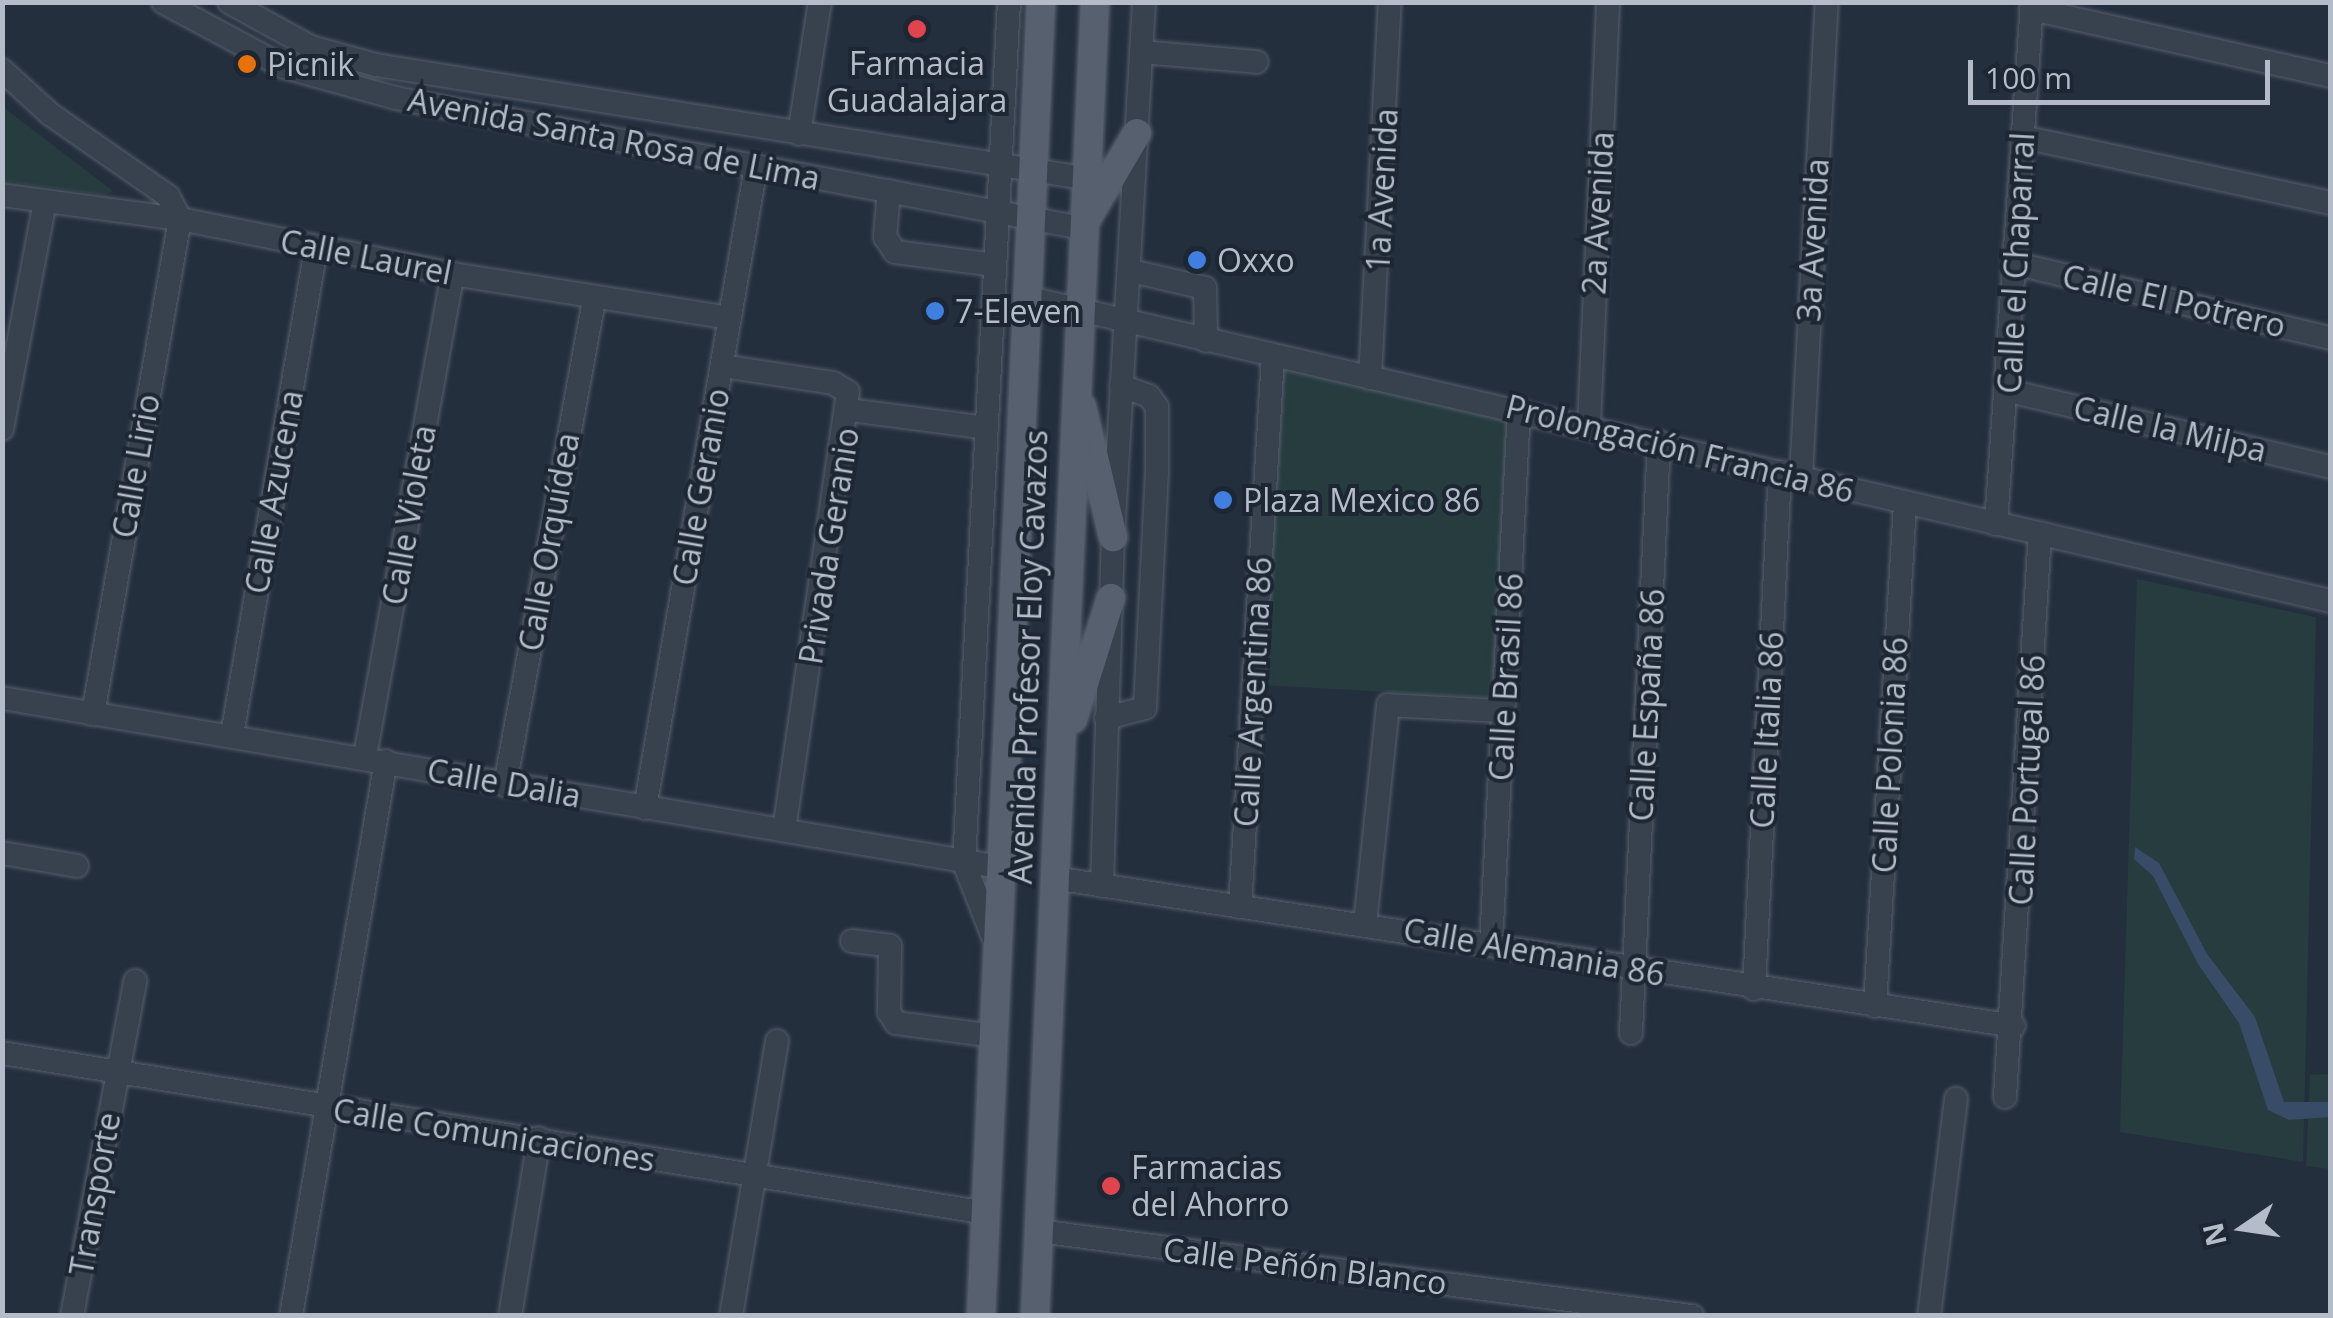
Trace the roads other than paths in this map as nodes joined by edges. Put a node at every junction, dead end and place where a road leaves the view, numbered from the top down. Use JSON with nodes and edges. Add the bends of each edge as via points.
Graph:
{"nodes":[{"id":1,"x":163,"y":2,"type":"edge"},
{"id":2,"x":229,"y":2,"type":"edge"},
{"id":3,"x":820,"y":2,"type":"edge"},
{"id":4,"x":1009,"y":2,"type":"edge"},
{"id":5,"x":1041,"y":2,"type":"edge"},
{"id":6,"x":1096,"y":2,"type":"edge"},
{"id":7,"x":1144,"y":2,"type":"edge"},
{"id":8,"x":1390,"y":2,"type":"edge"},
{"id":9,"x":1608,"y":2,"type":"edge"},
{"id":10,"x":1828,"y":2,"type":"edge"},
{"id":11,"x":2031,"y":6,"type":"edge"},
{"id":12,"x":264,"y":11,"type":"edge"},
{"id":13,"x":1141,"y":52,"type":"junction"},
{"id":14,"x":1256,"y":62,"type":"dead end"},
{"id":15,"x":2,"y":70,"type":"edge"},
{"id":16,"x":2330,"y":76,"type":"edge"},
{"id":17,"x":1137,"y":133,"type":"junction"},
{"id":18,"x":799,"y":134,"type":"junction"},
{"id":19,"x":2023,"y":137,"type":"junction"},
{"id":20,"x":756,"y":167,"type":"junction"},
{"id":21,"x":1000,"y":167,"type":"junction"},
{"id":22,"x":1034,"y":174,"type":"junction"},
{"id":23,"x":1084,"y":178,"type":"junction"},
{"id":24,"x":889,"y":191,"type":"junction"},
{"id":25,"x":2,"y":194,"type":"edge"},
{"id":26,"x":44,"y":202,"type":"junction"},
{"id":27,"x":2330,"y":202,"type":"edge"},
{"id":28,"x":997,"y":214,"type":"junction"},
{"id":29,"x":180,"y":218,"type":"junction"},
{"id":30,"x":1032,"y":218,"type":"junction"},
{"id":31,"x":1082,"y":228,"type":"junction"},
{"id":32,"x":316,"y":248,"type":"junction"},
{"id":33,"x":2017,"y":264,"type":"junction"},
{"id":34,"x":995,"y":266,"type":"junction"},
{"id":35,"x":1130,"y":270,"type":"junction"},
{"id":36,"x":454,"y":274,"type":"junction"},
{"id":37,"x":1029,"y":298,"type":"junction"},
{"id":38,"x":594,"y":300,"type":"junction"},
{"id":39,"x":1077,"y":310,"type":"junction"},
{"id":40,"x":730,"y":318,"type":"junction"},
{"id":41,"x":1130,"y":323,"type":"junction"},
{"id":42,"x":2330,"y":338,"type":"edge"},
{"id":43,"x":1206,"y":341,"type":"junction"},
{"id":44,"x":1274,"y":357,"type":"junction"},
{"id":45,"x":722,"y":366,"type":"junction"},
{"id":46,"x":1370,"y":378,"type":"junction"},
{"id":47,"x":1075,"y":380,"type":"junction"},
{"id":48,"x":1121,"y":386,"type":"junction"},
{"id":49,"x":2008,"y":392,"type":"junction"},
{"id":50,"x":1519,"y":409,"type":"junction"},
{"id":51,"x":850,"y":410,"type":"junction"},
{"id":52,"x":1589,"y":424,"type":"junction"},
{"id":53,"x":986,"y":428,"type":"junction"},
{"id":54,"x":2,"y":429,"type":"edge"},
{"id":55,"x":1659,"y":442,"type":"junction"},
{"id":56,"x":2330,"y":467,"type":"edge"},
{"id":57,"x":1790,"y":474,"type":"junction"},
{"id":58,"x":1904,"y":504,"type":"junction"},
{"id":59,"x":1996,"y":524,"type":"junction"},
{"id":60,"x":2040,"y":533,"type":"junction"},
{"id":61,"x":1113,"y":537,"type":"junction"},
{"id":62,"x":1111,"y":598,"type":"junction"},
{"id":63,"x":2330,"y":601,"type":"edge"},
{"id":64,"x":2,"y":698,"type":"edge"},
{"id":65,"x":1504,"y":711,"type":"junction"},
{"id":66,"x":92,"y":714,"type":"junction"},
{"id":67,"x":1106,"y":718,"type":"junction"},
{"id":68,"x":232,"y":735,"type":"junction"},
{"id":69,"x":1062,"y":748,"type":"junction"},
{"id":70,"x":375,"y":759,"type":"junction"},
{"id":71,"x":505,"y":785,"type":"junction"},
{"id":72,"x":645,"y":808,"type":"junction"},
{"id":73,"x":784,"y":830,"type":"junction"},
{"id":74,"x":2,"y":853,"type":"edge"},
{"id":75,"x":964,"y":863,"type":"junction"},
{"id":76,"x":77,"y":866,"type":"dead end"},
{"id":77,"x":1006,"y":868,"type":"junction"},
{"id":78,"x":1054,"y":878,"type":"junction"},
{"id":79,"x":1102,"y":886,"type":"junction"},
{"id":80,"x":1240,"y":907,"type":"junction"},
{"id":81,"x":1365,"y":924,"type":"junction"},
{"id":82,"x":852,"y":941,"type":"dead end"},
{"id":83,"x":1492,"y":944,"type":"junction"},
{"id":84,"x":999,"y":952,"type":"junction"},
{"id":85,"x":1634,"y":968,"type":"junction"},
{"id":86,"x":135,"y":981,"type":"dead end"},
{"id":87,"x":1754,"y":989,"type":"junction"},
{"id":88,"x":1875,"y":1006,"type":"junction"},
{"id":89,"x":2014,"y":1026,"type":"junction"},
{"id":90,"x":1631,"y":1033,"type":"dead end"},
{"id":91,"x":995,"y":1036,"type":"junction"},
{"id":92,"x":777,"y":1040,"type":"dead end"},
{"id":93,"x":2,"y":1054,"type":"edge"},
{"id":94,"x":117,"y":1073,"type":"junction"},
{"id":95,"x":2006,"y":1098,"type":"dead end"},
{"id":96,"x":1956,"y":1099,"type":"dead end"},
{"id":97,"x":328,"y":1110,"type":"junction"},
{"id":98,"x":539,"y":1138,"type":"junction"},
{"id":99,"x":755,"y":1178,"type":"junction"},
{"id":100,"x":987,"y":1213,"type":"junction"},
{"id":101,"x":1038,"y":1231,"type":"junction"},
{"id":102,"x":72,"y":1316,"type":"edge"},
{"id":103,"x":291,"y":1316,"type":"edge"},
{"id":104,"x":510,"y":1316,"type":"edge"},
{"id":105,"x":732,"y":1316,"type":"edge"},
{"id":106,"x":981,"y":1316,"type":"edge"},
{"id":107,"x":1035,"y":1316,"type":"edge"},
{"id":108,"x":1692,"y":1316,"type":"edge"},
{"id":109,"x":1930,"y":1316,"type":"edge"}],
"edges":[{"from":1,"to":20,"type":"street","name":"Avenida Santa Rosa de Lima","via":[[246,50],[335,83]]},
{"from":2,"to":12,"type":"street","name":"Avenida Santa Rosa de Lima"},
{"from":3,"to":18,"type":"street"},
{"from":4,"to":21,"type":"street"},
{"from":5,"to":22,"type":"main road","name":"Avenida Profesor Eloy Cavazos"},
{"from":6,"to":23,"type":"main road","name":"Avenida Profesor Eloy Cavazos"},
{"from":7,"to":13,"type":"street"},
{"from":8,"to":46,"type":"street","name":"1a Avenida"},
{"from":9,"to":52,"type":"street","name":"2a Avenida"},
{"from":10,"to":57,"type":"street","name":"3a Avenida"},
{"from":11,"to":16,"type":"street"},
{"from":11,"to":19,"type":"street","name":"Calle el Chaparral"},
{"from":12,"to":18,"type":"street","name":"Avenida Santa Rosa de Lima","via":[[311,46],[376,65]]},
{"from":13,"to":14,"type":"street"},
{"from":13,"to":17,"type":"street"},
{"from":15,"to":29,"type":"street","via":[[50,114],[160,189]]},
{"from":17,"to":31,"type":"main road"},
{"from":17,"to":35,"type":"street"},
{"from":18,"to":21,"type":"street","name":"Avenida Santa Rosa de Lima"},
{"from":19,"to":27,"type":"street"},
{"from":19,"to":33,"type":"street","name":"Calle el Chaparral"},
{"from":20,"to":24,"type":"street","name":"Avenida Santa Rosa de Lima"},
{"from":20,"to":40,"type":"street","name":"Calle Geranio"},
{"from":21,"to":22,"type":"street","name":"Avenida Santa Rosa de Lima"},
{"from":21,"to":28,"type":"street"},
{"from":22,"to":23,"type":"street","name":"Avenida Santa Rosa de Lima"},
{"from":22,"to":30,"type":"main road","name":"Avenida Profesor Eloy Cavazos"},
{"from":23,"to":31,"type":"main road","name":"Avenida Profesor Eloy Cavazos"},
{"from":24,"to":28,"type":"street","name":"Avenida Santa Rosa de Lima"},
{"from":24,"to":34,"type":"street","via":[[885,238],[895,252]]},
{"from":25,"to":26,"type":"street","name":"Calle Laurel"},
{"from":26,"to":29,"type":"street","name":"Calle Laurel"},
{"from":26,"to":54,"type":"street"},
{"from":28,"to":30,"type":"street","name":"Avenida Santa Rosa de Lima"},
{"from":28,"to":34,"type":"street"},
{"from":29,"to":32,"type":"street","name":"Calle Laurel"},
{"from":29,"to":66,"type":"street","name":"Calle Lirio"},
{"from":30,"to":31,"type":"street","name":"Avenida Santa Rosa de Lima"},
{"from":30,"to":37,"type":"main road","name":"Avenida Profesor Eloy Cavazos"},
{"from":31,"to":39,"type":"main road","name":"Avenida Profesor Eloy Cavazos"},
{"from":32,"to":36,"type":"street","name":"Calle Laurel"},
{"from":32,"to":68,"type":"street","name":"Calle Azucena"},
{"from":33,"to":42,"type":"street","name":"Calle El Potrero"},
{"from":33,"to":49,"type":"street","name":"Calle el Chaparral"},
{"from":34,"to":53,"type":"street"},
{"from":35,"to":41,"type":"street"},
{"from":35,"to":43,"type":"street","via":[[1205,288]]},
{"from":36,"to":38,"type":"street","name":"Calle Laurel"},
{"from":36,"to":70,"type":"street","name":"Calle Violeta"},
{"from":37,"to":39,"type":"street","name":"Prolongación Francia 86"},
{"from":37,"to":77,"type":"main road","name":"Avenida Profesor Eloy Cavazos"},
{"from":38,"to":40,"type":"street","name":"Calle Laurel"},
{"from":38,"to":71,"type":"street","name":"Calle Orquídea"},
{"from":39,"to":41,"type":"street","name":"Prolongación Francia 86"},
{"from":39,"to":47,"type":"main road","name":"Avenida Profesor Eloy Cavazos"},
{"from":40,"to":45,"type":"street","name":"Calle Geranio"},
{"from":41,"to":43,"type":"street","name":"Prolongación Francia 86"},
{"from":41,"to":48,"type":"street"},
{"from":43,"to":44,"type":"street","name":"Prolongación Francia 86"},
{"from":44,"to":46,"type":"street","name":"Prolongación Francia 86"},
{"from":44,"to":80,"type":"street","name":"Calle Argentina 86"},
{"from":45,"to":51,"type":"street","name":"Privada Geranio","via":[[833,383],[848,392]]},
{"from":45,"to":72,"type":"street","name":"Calle Geranio"},
{"from":46,"to":50,"type":"street","name":"Prolongación Francia 86"},
{"from":47,"to":61,"type":"main road"},
{"from":47,"to":69,"type":"main road","name":"Avenida Profesor Eloy Cavazos"},
{"from":48,"to":61,"type":"street"},
{"from":48,"to":67,"type":"street","via":[[1149,396],[1157,407],[1158,472],[1145,708]]},
{"from":49,"to":56,"type":"street","name":"Calle la Milpa"},
{"from":49,"to":59,"type":"street","name":"Calle el Chaparral"},
{"from":50,"to":52,"type":"street","name":"Prolongación Francia 86"},
{"from":50,"to":65,"type":"street","name":"Calle Brasil 86"},
{"from":51,"to":53,"type":"street"},
{"from":51,"to":73,"type":"street","name":"Privada Geranio"},
{"from":52,"to":55,"type":"street","name":"Prolongación Francia 86"},
{"from":53,"to":75,"type":"street"},
{"from":55,"to":57,"type":"street","name":"Prolongación Francia 86"},
{"from":55,"to":85,"type":"street","name":"Calle España 86"},
{"from":57,"to":58,"type":"street","name":"Prolongación Francia 86"},
{"from":57,"to":87,"type":"street","name":"Calle Italia 86"},
{"from":58,"to":59,"type":"street","name":"Prolongación Francia 86"},
{"from":58,"to":88,"type":"street","name":"Calle Polonia 86"},
{"from":59,"to":60,"type":"street","name":"Prolongación Francia 86"},
{"from":60,"to":63,"type":"street","name":"Prolongación Francia 86"},
{"from":60,"to":89,"type":"street","name":"Calle Portugal 86"},
{"from":61,"to":62,"type":"street"},
{"from":62,"to":67,"type":"street"},
{"from":62,"to":69,"type":"main road"},
{"from":64,"to":66,"type":"street","name":"Calle Dalia"},
{"from":65,"to":81,"type":"street","via":[[1390,703]]},
{"from":65,"to":83,"type":"street","name":"Calle Brasil 86"},
{"from":66,"to":68,"type":"street","name":"Calle Dalia"},
{"from":67,"to":79,"type":"street"},
{"from":68,"to":70,"type":"street","name":"Calle Dalia"},
{"from":69,"to":78,"type":"main road","name":"Avenida Profesor Eloy Cavazos"},
{"from":70,"to":71,"type":"street","name":"Calle Dalia"},
{"from":70,"to":97,"type":"street","name":"Calle Violeta"},
{"from":71,"to":72,"type":"street","name":"Calle Dalia"},
{"from":72,"to":73,"type":"street","name":"Calle Dalia"},
{"from":73,"to":75,"type":"street","name":"Calle Dalia"},
{"from":74,"to":76,"type":"street"},
{"from":75,"to":77,"type":"street","name":"Calle Dalia"},
{"from":75,"to":84,"type":"street"},
{"from":77,"to":84,"type":"main road","name":"Avenida Profesor Eloy Cavazos"},
{"from":78,"to":79,"type":"street","name":"Calle Alemania 86"},
{"from":78,"to":101,"type":"main road","name":"Avenida Profesor Eloy Cavazos"},
{"from":79,"to":80,"type":"street","name":"Calle Alemania 86"},
{"from":80,"to":81,"type":"street","name":"Calle Alemania 86"},
{"from":81,"to":83,"type":"street","name":"Calle Alemania 86"},
{"from":82,"to":91,"type":"street","via":[[890,946],[889,1012],[896,1023]]},
{"from":83,"to":85,"type":"street","name":"Calle Alemania 86"},
{"from":84,"to":91,"type":"main road","name":"Avenida Profesor Eloy Cavazos"},
{"from":85,"to":87,"type":"street","name":"Calle Alemania 86"},
{"from":85,"to":90,"type":"street","name":"Calle España 86"},
{"from":86,"to":94,"type":"street","name":"Transporte"},
{"from":87,"to":88,"type":"street","name":"Calle Alemania 86"},
{"from":88,"to":89,"type":"street","name":"Calle Alemania 86"},
{"from":89,"to":95,"type":"street","name":"Calle Portugal 86"},
{"from":91,"to":100,"type":"main road","name":"Avenida Profesor Eloy Cavazos"},
{"from":92,"to":99,"type":"street"},
{"from":93,"to":94,"type":"street","name":"Calle Comunicaciones"},
{"from":94,"to":97,"type":"street","name":"Calle Comunicaciones"},
{"from":94,"to":102,"type":"street","name":"Transporte"},
{"from":96,"to":109,"type":"street"},
{"from":97,"to":98,"type":"street","name":"Calle Comunicaciones"},
{"from":97,"to":103,"type":"street","name":"Calle Violeta"},
{"from":98,"to":99,"type":"street","name":"Calle Comunicaciones"},
{"from":98,"to":104,"type":"street"},
{"from":99,"to":100,"type":"street","name":"Calle Comunicaciones"},
{"from":99,"to":105,"type":"street"},
{"from":100,"to":106,"type":"main road","name":"Avenida Profesor Eloy Cavazos"},
{"from":101,"to":107,"type":"main road","name":"Avenida Profesor Eloy Cavazos"},
{"from":101,"to":108,"type":"street","name":"Calle Peñón Blanco"}]}
